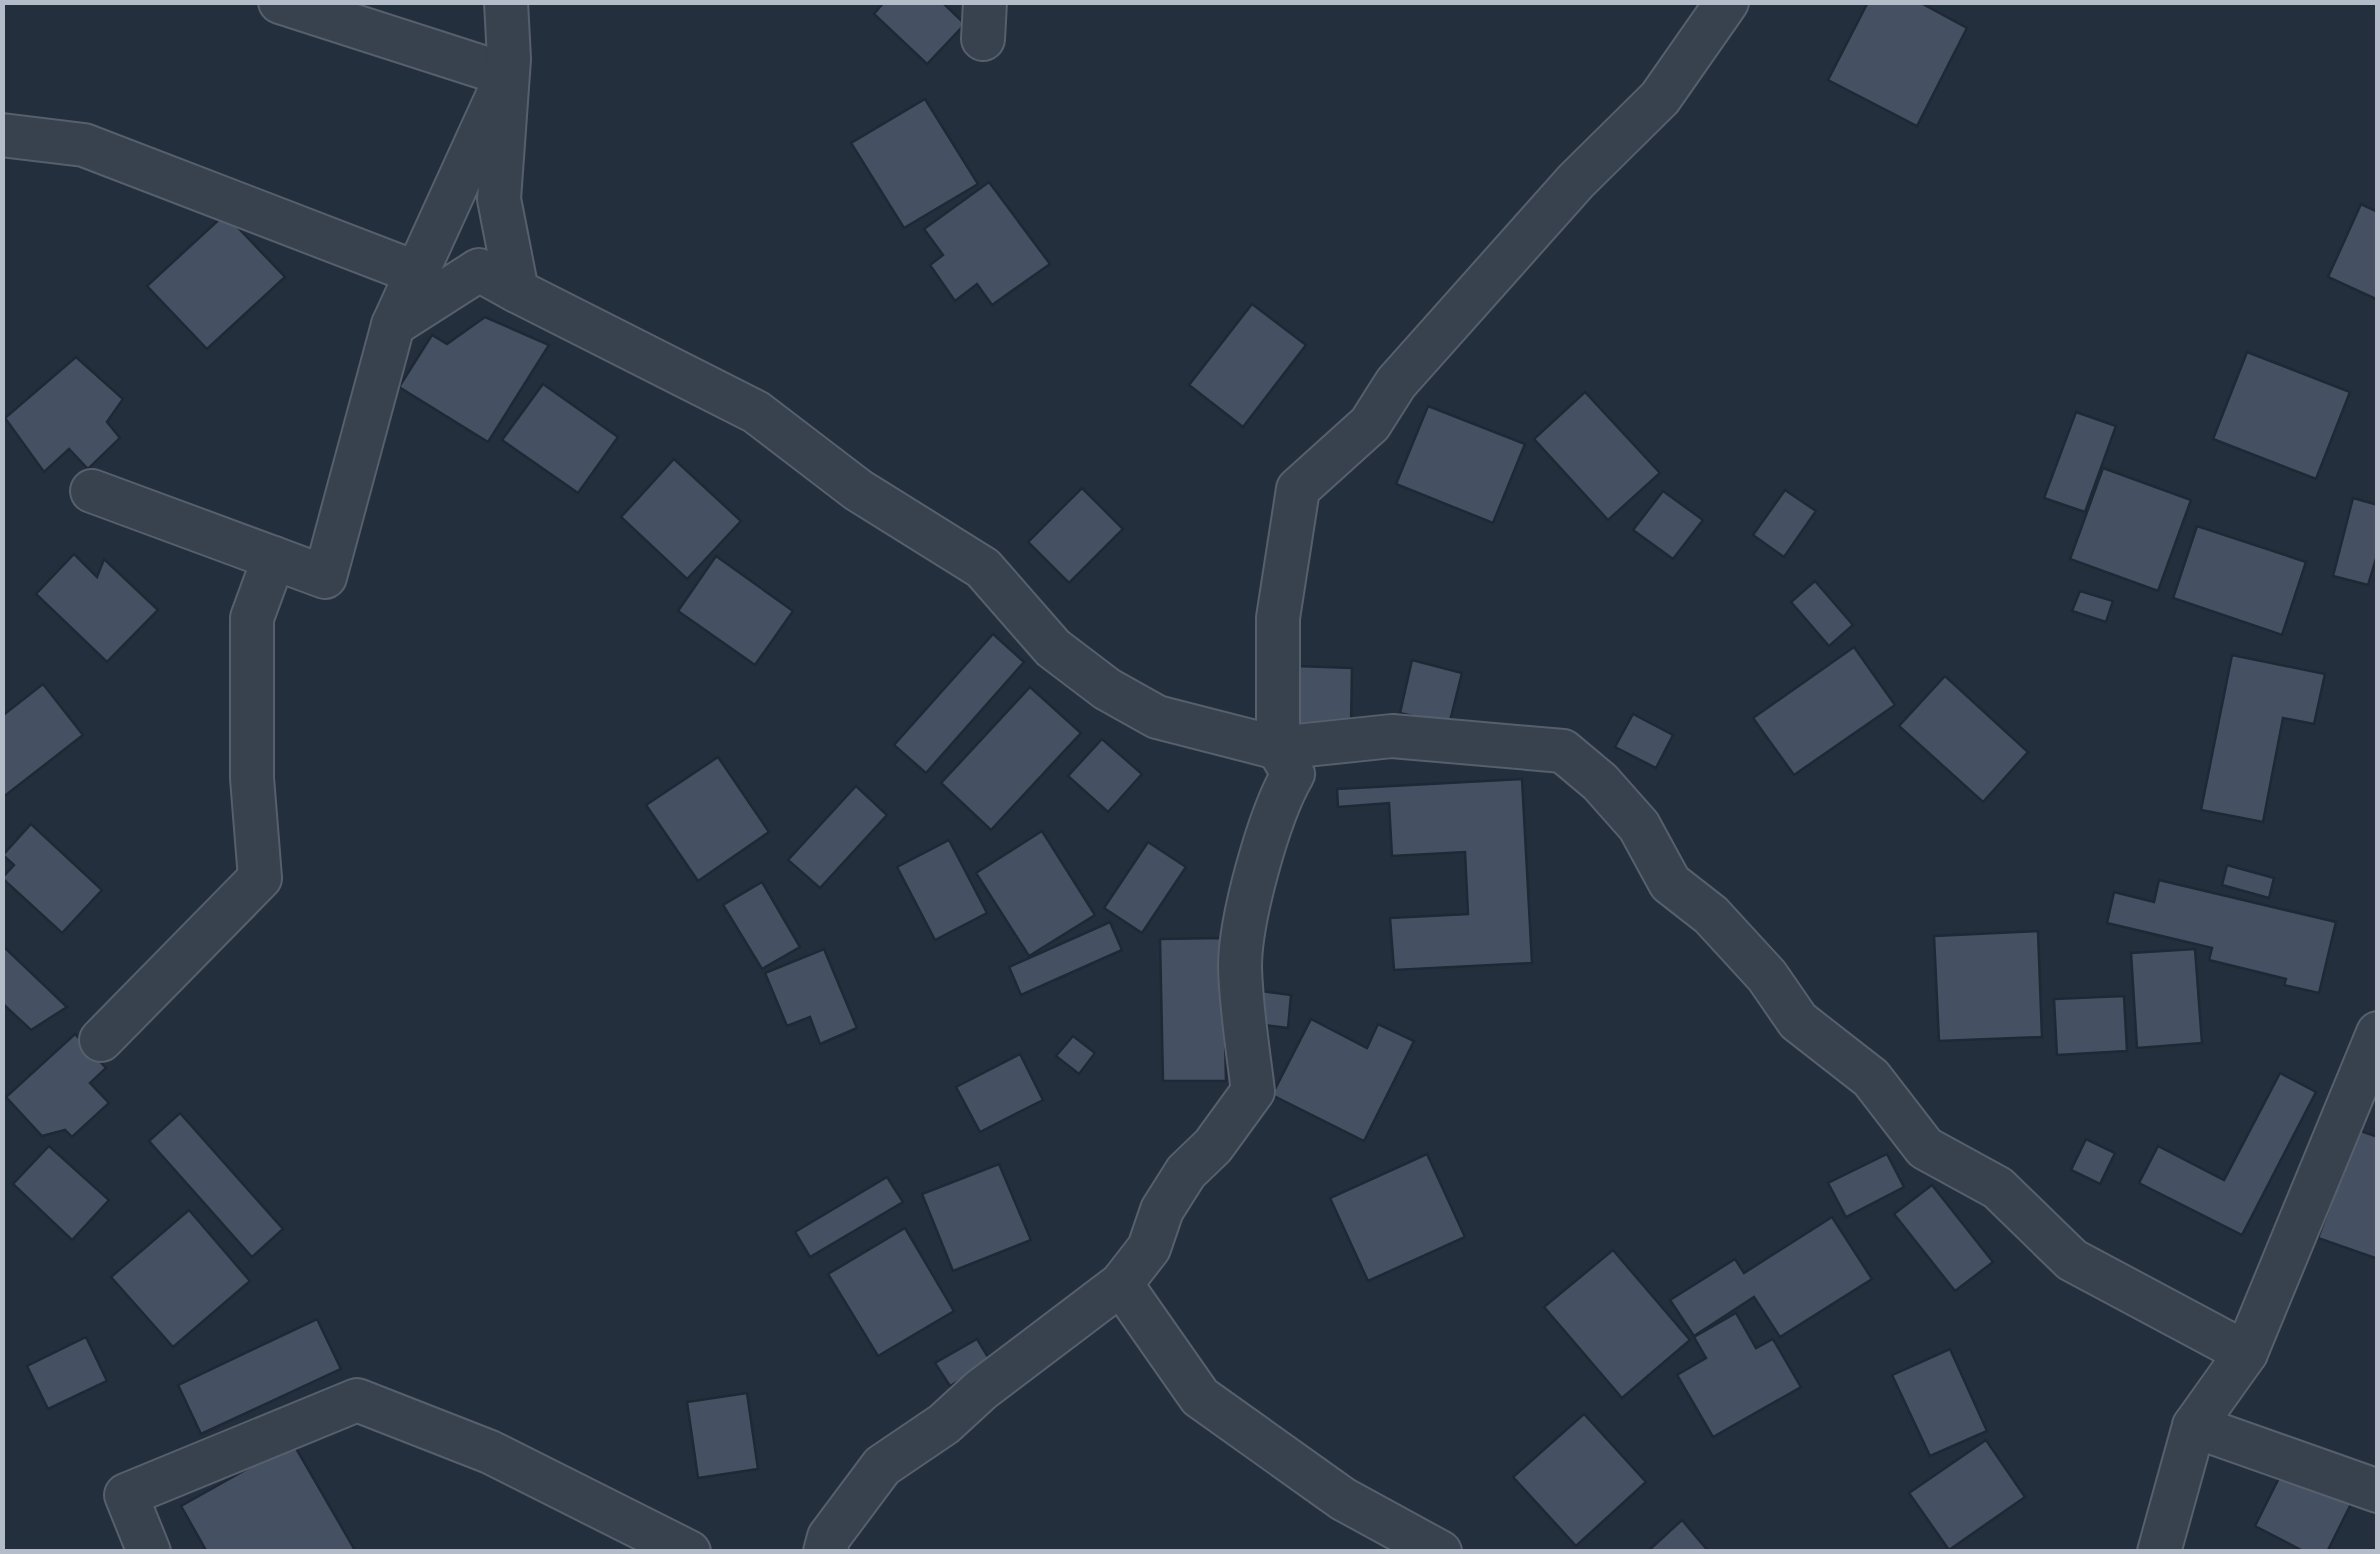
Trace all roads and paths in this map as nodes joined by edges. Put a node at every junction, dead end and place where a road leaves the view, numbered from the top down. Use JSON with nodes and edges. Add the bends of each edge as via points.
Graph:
{"nodes":[{"id":1,"x":280,"y":2,"type":"edge"},
{"id":2,"x":506,"y":2,"type":"edge"},
{"id":3,"x":1728,"y":2,"type":"edge"},
{"id":4,"x":507,"y":76,"type":"junction"},
{"id":5,"x":2,"y":134,"type":"edge"},
{"id":6,"x":417,"y":273,"type":"junction"},
{"id":7,"x":517,"y":290,"type":"junction"},
{"id":8,"x":393,"y":326,"type":"junction"},
{"id":9,"x":92,"y":491,"type":"dead end"},
{"id":10,"x":274,"y":558,"type":"junction"},
{"id":11,"x":1278,"y":748,"type":"junction"},
{"id":12,"x":2378,"y":1033,"type":"edge"},
{"id":13,"x":101,"y":1040,"type":"dead end"},
{"id":14,"x":1121,"y":1284,"type":"junction"},
{"id":15,"x":2246,"y":1353,"type":"junction"},
{"id":16,"x":2194,"y":1426,"type":"junction"},
{"id":17,"x":2378,"y":1490,"type":"edge"},
{"id":18,"x":148,"y":1552,"type":"edge"},
{"id":19,"x":689,"y":1552,"type":"edge"},
{"id":20,"x":825,"y":1552,"type":"edge"},
{"id":21,"x":1440,"y":1552,"type":"edge"},
{"id":22,"x":2159,"y":1552,"type":"edge"}],
"edges":[{"from":1,"to":4,"type":"street"},
{"from":2,"to":4,"type":"street"},
{"from":3,"to":11,"type":"street","via":[[1660,98],[1576,181],[1396,383],[1370,424],[1298,490],[1278,618]]},
{"from":4,"to":6,"type":"street"},
{"from":4,"to":7,"type":"street","via":[[499,199]]},
{"from":5,"to":6,"type":"street","via":[[84,146]]},
{"from":6,"to":8,"type":"street"},
{"from":7,"to":8,"type":"street","via":[[480,270]]},
{"from":7,"to":11,"type":"street","via":[[756,412],[858,490],[983,568],[1054,648],[1107,689],[1157,718]]},
{"from":8,"to":10,"type":"street","via":[[325,577]]},
{"from":9,"to":10,"type":"street"},
{"from":10,"to":13,"type":"street","via":[[252,618],[260,878]]},
{"from":11,"to":14,"type":"street","via":[[1293,774],[1276,803],[1240,963],[1253,1091],[1186,1172],[1149,1248]]},
{"from":11,"to":15,"type":"street","via":[[1392,736],[1563,751],[1639,826],[1670,883],[1723,927],[1798,1021],[1871,1078],[1926,1148],[1998,1188],[2072,1260]]},
{"from":12,"to":15,"type":"street"},
{"from":14,"to":20,"type":"street","via":[[882,1466]]},
{"from":14,"to":21,"type":"street","via":[[1200,1396],[1344,1499]]},
{"from":15,"to":16,"type":"street"},
{"from":16,"to":17,"type":"street"},
{"from":16,"to":22,"type":"street"},
{"from":18,"to":19,"type":"street","via":[[126,1495],[357,1400],[490,1452]]}]}
